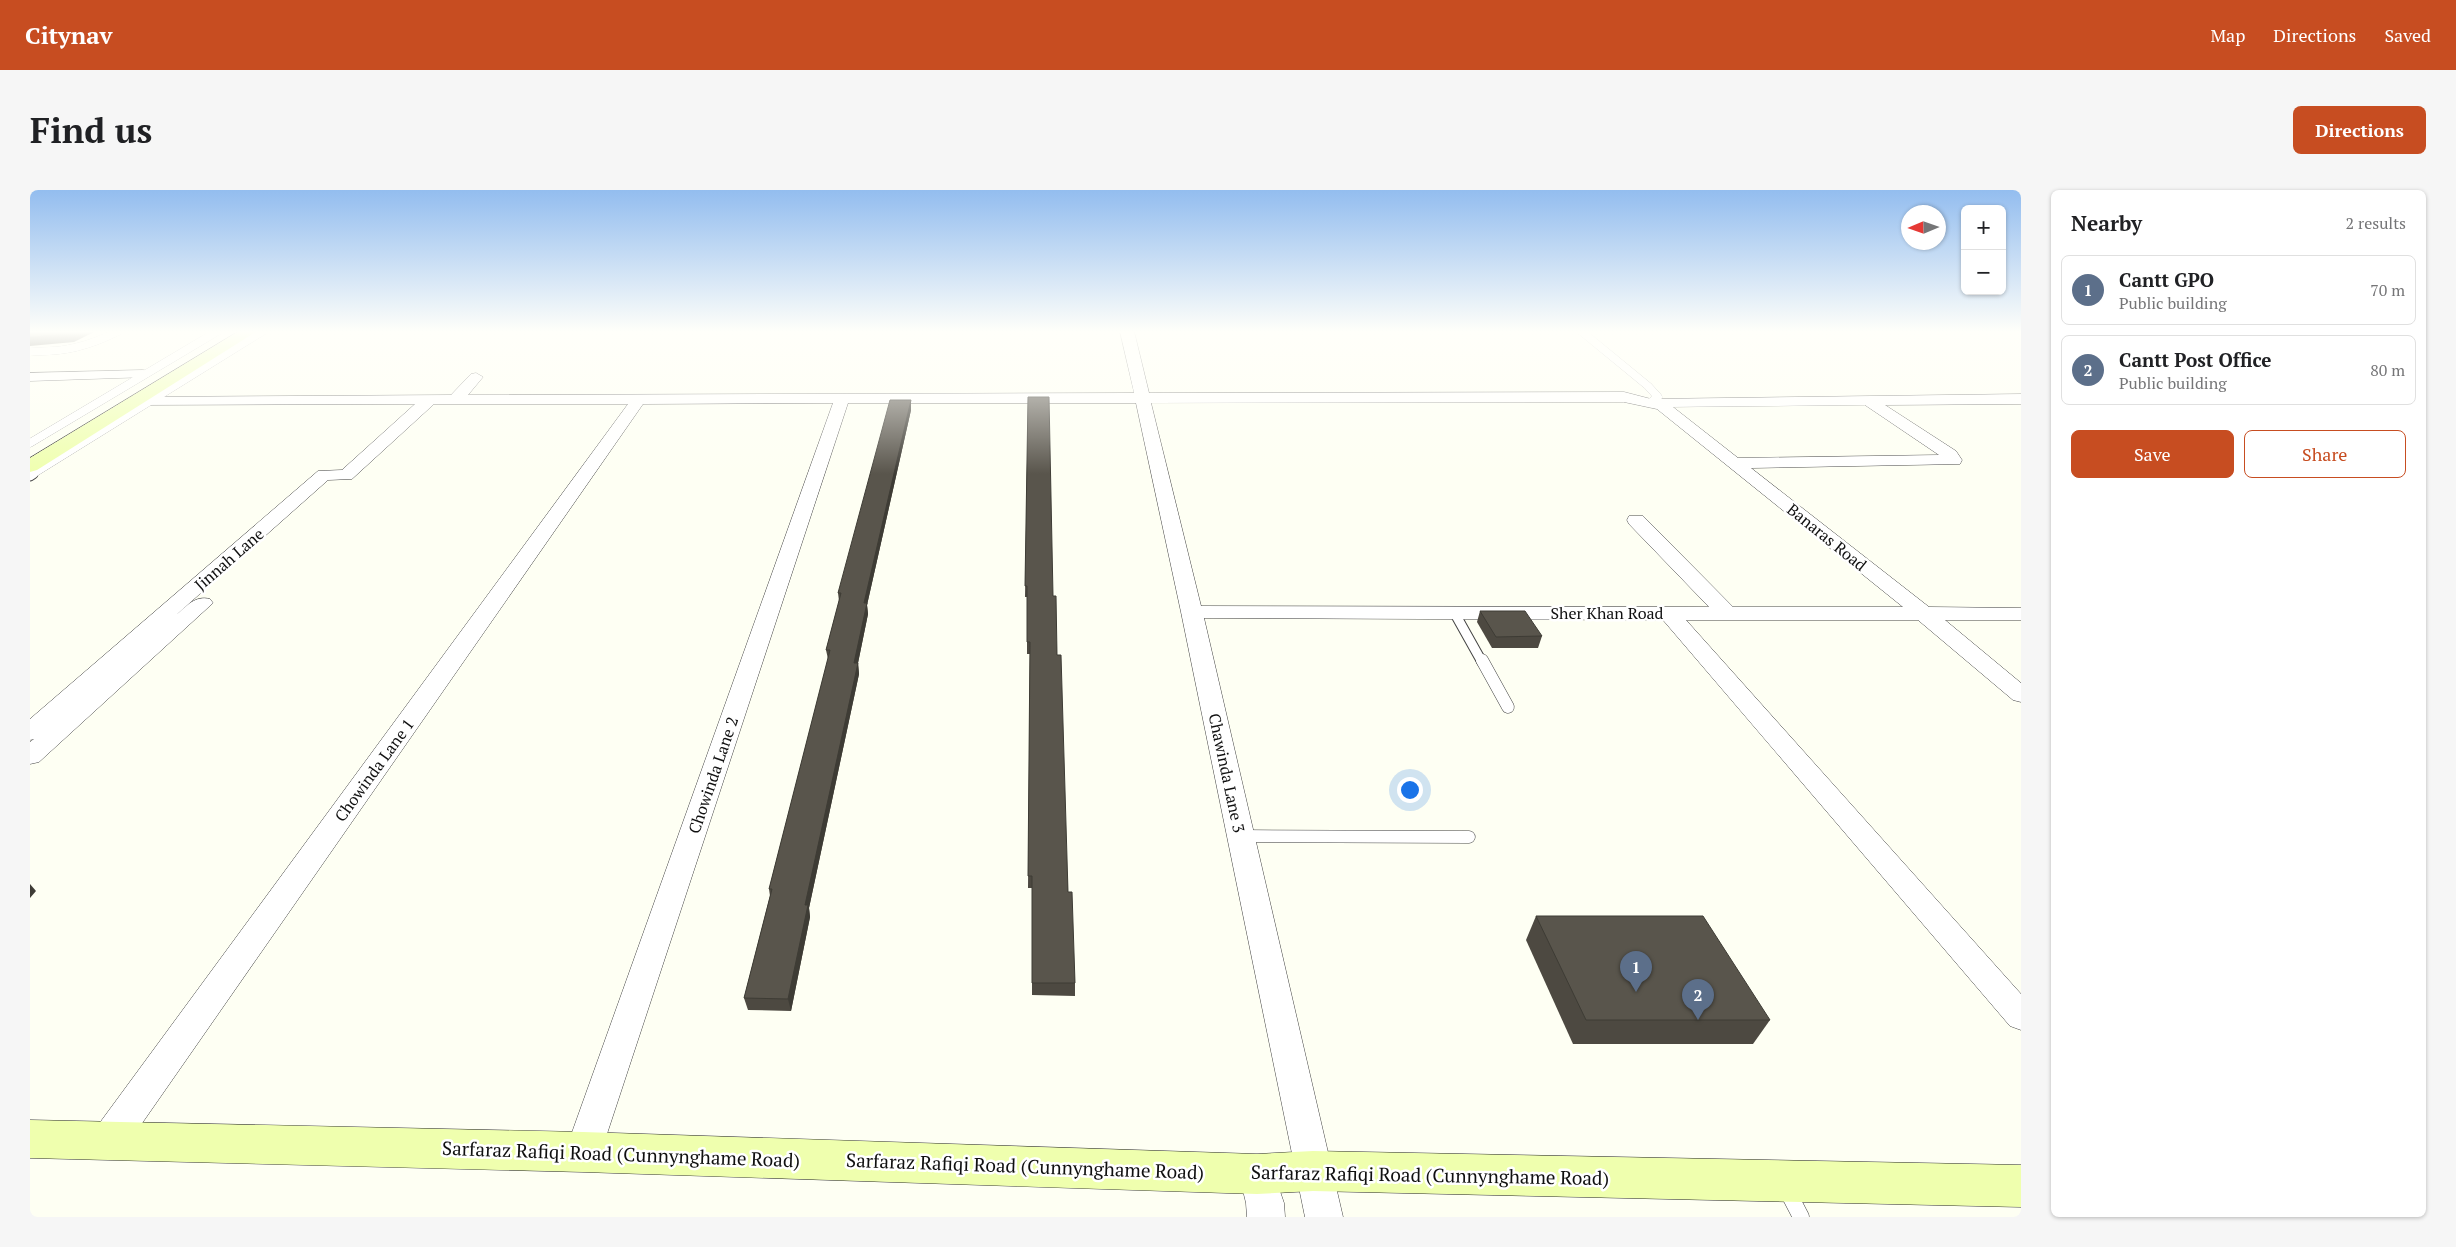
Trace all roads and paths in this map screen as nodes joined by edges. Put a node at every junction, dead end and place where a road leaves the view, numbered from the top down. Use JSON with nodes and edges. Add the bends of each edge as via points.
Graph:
{"nodes":[{"id":1,"x":135,"y":379,"type":"edge"},
{"id":2,"x":151,"y":379,"type":"edge"},
{"id":3,"x":177,"y":379,"type":"edge"},
{"id":4,"x":181,"y":379,"type":"edge"},
{"id":5,"x":474,"y":379,"type":"edge"},
{"id":6,"x":1138,"y":379,"type":"edge"},
{"id":7,"x":1639,"y":379,"type":"edge"},
{"id":8,"x":430,"y":398,"type":"junction"},
{"id":9,"x":456,"y":398,"type":"junction"},
{"id":10,"x":638,"y":399,"type":"junction"},
{"id":11,"x":842,"y":399,"type":"junction"},
{"id":12,"x":1142,"y":399,"type":"junction"},
{"id":13,"x":2021,"y":399,"type":"edge"},
{"id":14,"x":145,"y":400,"type":"junction"},
{"id":15,"x":1867,"y":400,"type":"junction"},
{"id":16,"x":1650,"y":403,"type":"junction"},
{"id":17,"x":30,"y":443,"type":"edge"},
{"id":18,"x":30,"y":452,"type":"edge"},
{"id":19,"x":1734,"y":463,"type":"junction"},
{"id":20,"x":30,"y":466,"type":"edge"},
{"id":21,"x":346,"y":475,"type":"junction"},
{"id":22,"x":30,"y":476,"type":"edge"},
{"id":23,"x":1636,"y":520,"type":"dead end"},
{"id":24,"x":242,"y":567,"type":"junction"},
{"id":25,"x":219,"y":568,"type":"junction"},
{"id":26,"x":1192,"y":612,"type":"junction"},
{"id":27,"x":1454,"y":612,"type":"junction"},
{"id":28,"x":1726,"y":612,"type":"junction"},
{"id":29,"x":1669,"y":613,"type":"junction"},
{"id":30,"x":1924,"y":614,"type":"junction"},
{"id":31,"x":2021,"y":614,"type":"edge"},
{"id":32,"x":114,"y":658,"type":"junction"},
{"id":33,"x":142,"y":658,"type":"junction"},
{"id":34,"x":2021,"y":695,"type":"edge"},
{"id":35,"x":1508,"y":707,"type":"dead end"},
{"id":36,"x":30,"y":732,"type":"edge"},
{"id":37,"x":30,"y":756,"type":"edge"},
{"id":38,"x":1240,"y":836,"type":"junction"},
{"id":39,"x":1469,"y":837,"type":"dead end"},
{"id":40,"x":2021,"y":1016,"type":"edge"},
{"id":41,"x":30,"y":1139,"type":"edge"},
{"id":42,"x":109,"y":1140,"type":"junction"},
{"id":43,"x":583,"y":1152,"type":"junction"},
{"id":44,"x":1313,"y":1171,"type":"junction"},
{"id":45,"x":1257,"y":1174,"type":"junction"},
{"id":46,"x":1782,"y":1180,"type":"junction"},
{"id":47,"x":2021,"y":1186,"type":"edge"},
{"id":48,"x":1266,"y":1217,"type":"edge"},
{"id":49,"x":1324,"y":1217,"type":"edge"},
{"id":50,"x":1801,"y":1217,"type":"edge"}],
"edges":[{"from":1,"to":17,"type":"lane"},
{"from":2,"to":18,"type":"street"},
{"from":3,"to":14,"type":"street"},
{"from":4,"to":14,"type":"lane"},
{"from":5,"to":9,"type":"street"},
{"from":6,"to":12,"type":"street","name":"Chawinda Lane 3"},
{"from":7,"to":16,"type":"lane","via":[[1658,397]]},
{"from":8,"to":9,"type":"street","name":"Banaras Road"},
{"from":8,"to":14,"type":"street","name":"Banaras Road"},
{"from":8,"to":21,"type":"street"},
{"from":9,"to":10,"type":"street","name":"Banaras Road"},
{"from":10,"to":11,"type":"street","name":"Banaras Road"},
{"from":10,"to":42,"type":"street","name":"Chowinda Lane 1"},
{"from":11,"to":12,"type":"street","name":"Banaras Road"},
{"from":11,"to":43,"type":"street","name":"Chowinda Lane 2"},
{"from":12,"to":16,"type":"street","name":"Banaras Road","via":[[1624,397]]},
{"from":12,"to":26,"type":"street","name":"Chawinda Lane 3"},
{"from":13,"to":15,"type":"street"},
{"from":14,"to":20,"type":"street"},
{"from":14,"to":22,"type":"lane"},
{"from":15,"to":16,"type":"street"},
{"from":15,"to":19,"type":"street","via":[[1954,460]]},
{"from":16,"to":19,"type":"street","name":"Banaras Road","via":[[1662,406]]},
{"from":19,"to":30,"type":"street","name":"Banaras Road"},
{"from":21,"to":24,"type":"street"},
{"from":21,"to":25,"type":"street","name":"Jinnah Lane","via":[[324,475]]},
{"from":23,"to":28,"type":"street"},
{"from":24,"to":25,"type":"street"},
{"from":24,"to":33,"type":"street"},
{"from":25,"to":32,"type":"street","name":"Jinnah Lane"},
{"from":26,"to":27,"type":"street","name":"Sher Khan Road"},
{"from":26,"to":38,"type":"street","name":"Chawinda Lane 3"},
{"from":27,"to":29,"type":"street","name":"Sher Khan Road"},
{"from":27,"to":35,"type":"lane"},
{"from":28,"to":29,"type":"street","name":"Sher Khan Road"},
{"from":28,"to":30,"type":"street","name":"Sher Khan Road"},
{"from":29,"to":40,"type":"street"},
{"from":30,"to":31,"type":"street","name":"Sher Khan Road"},
{"from":30,"to":34,"type":"street","name":"Banaras Road"},
{"from":32,"to":33,"type":"street"},
{"from":32,"to":36,"type":"street","name":"Jinnah Lane"},
{"from":33,"to":37,"type":"street"},
{"from":38,"to":39,"type":"lane"},
{"from":38,"to":44,"type":"street","name":"Chawinda Lane 3"},
{"from":41,"to":42,"type":"street","name":"Sarfaraz Rafiqi Road (Cunnynghame Road)"},
{"from":42,"to":43,"type":"street","name":"Sarfaraz Rafiqi Road (Cunnynghame Road)"},
{"from":43,"to":45,"type":"street","name":"Sarfaraz Rafiqi Road (Cunnynghame Road)"},
{"from":44,"to":45,"type":"street","name":"Sarfaraz Rafiqi Road (Cunnynghame Road)"},
{"from":44,"to":46,"type":"street","name":"Sarfaraz Rafiqi Road (Cunnynghame Road)"},
{"from":44,"to":49,"type":"street","name":"Chawinda Lane 3"},
{"from":45,"to":48,"type":"street"},
{"from":46,"to":47,"type":"street","name":"Sarfaraz Rafiqi Road (Cunnynghame Road)"},
{"from":46,"to":50,"type":"lane"}]}
